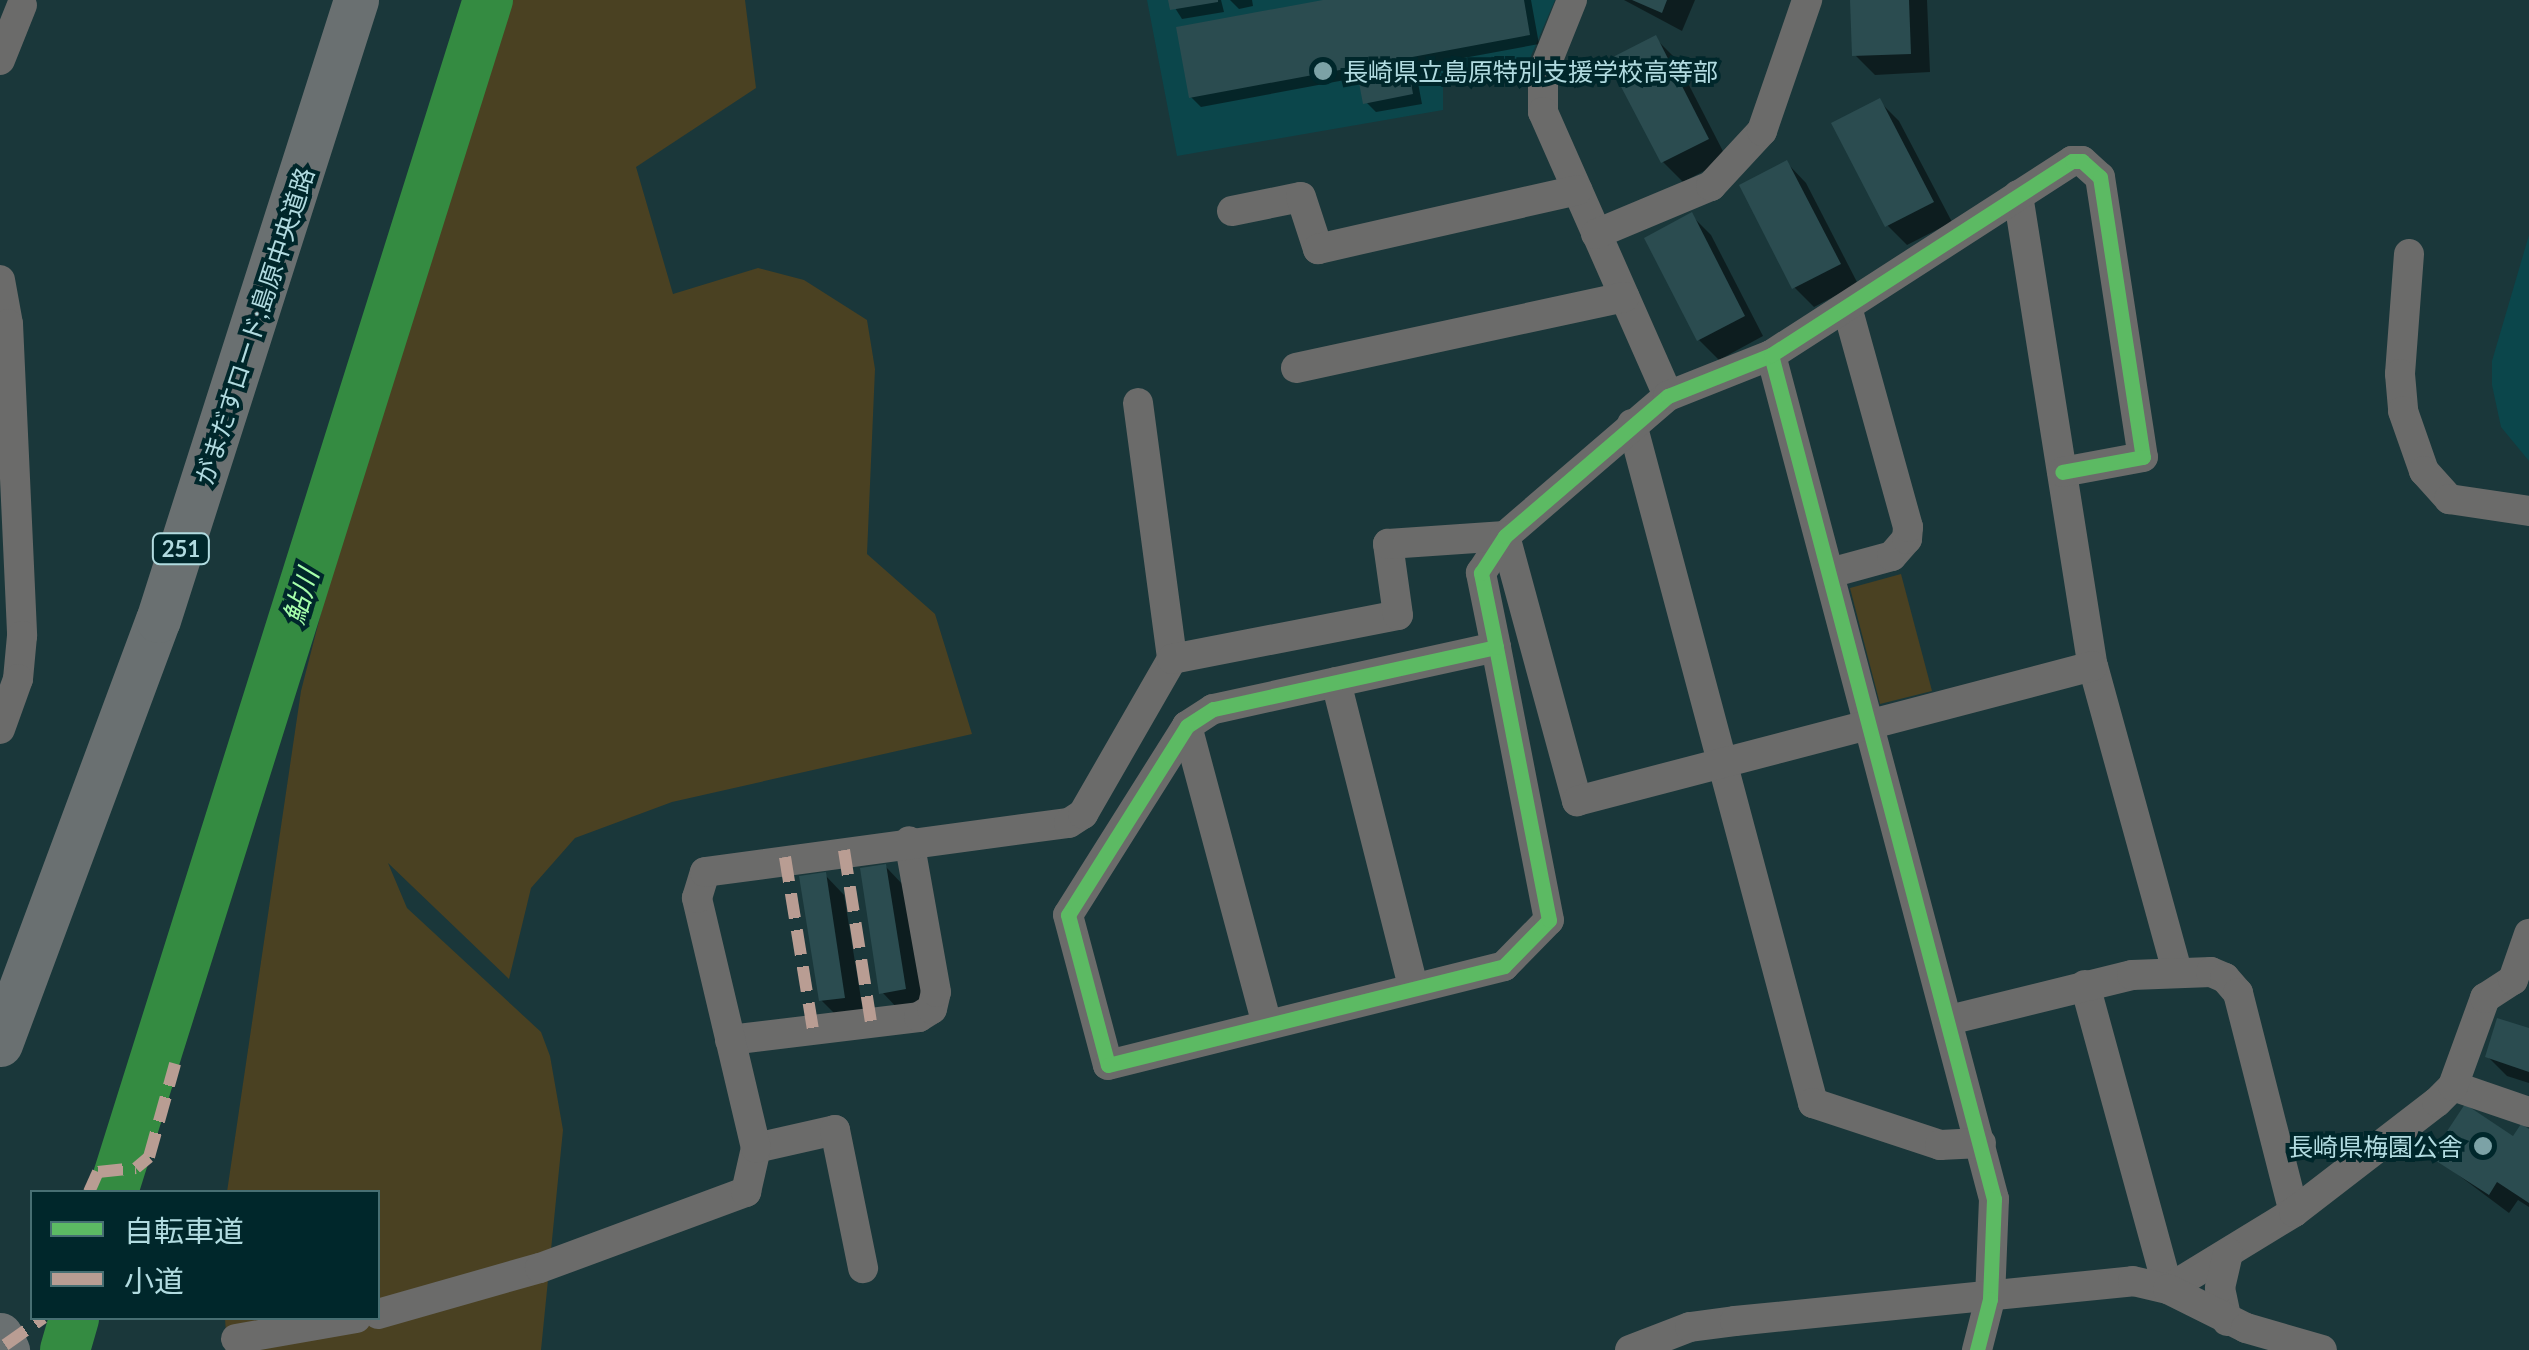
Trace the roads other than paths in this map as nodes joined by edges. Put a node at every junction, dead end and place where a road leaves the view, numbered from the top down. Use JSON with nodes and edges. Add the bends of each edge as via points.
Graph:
{"nodes":[{"id":1,"x":356,"y":0,"type":"edge"},
{"id":2,"x":1572,"y":0,"type":"edge"},
{"id":3,"x":1808,"y":0,"type":"edge"},
{"id":4,"x":19,"y":7,"type":"edge"},
{"id":5,"x":0,"y":60,"type":"edge"},
{"id":6,"x":1577,"y":190,"type":"junction"},
{"id":7,"x":2018,"y":196,"type":"junction"},
{"id":8,"x":1232,"y":211,"type":"dead end"},
{"id":9,"x":1596,"y":234,"type":"junction"},
{"id":10,"x":2408,"y":254,"type":"dead end"},
{"id":11,"x":0,"y":280,"type":"edge"},
{"id":12,"x":1624,"y":297,"type":"junction"},
{"id":13,"x":1848,"y":310,"type":"junction"},
{"id":14,"x":1771,"y":354,"type":"junction"},
{"id":15,"x":1296,"y":368,"type":"dead end"},
{"id":16,"x":1668,"y":396,"type":"junction"},
{"id":17,"x":1138,"y":403,"type":"dead end"},
{"id":18,"x":1632,"y":424,"type":"junction"},
{"id":19,"x":2062,"y":472,"type":"junction"},
{"id":20,"x":2529,"y":511,"type":"edge"},
{"id":21,"x":1505,"y":536,"type":"junction"},
{"id":22,"x":1830,"y":572,"type":"junction"},
{"id":23,"x":1496,"y":647,"type":"junction"},
{"id":24,"x":1172,"y":659,"type":"junction"},
{"id":25,"x":2093,"y":666,"type":"junction"},
{"id":26,"x":1336,"y":682,"type":"junction"},
{"id":27,"x":1872,"y":724,"type":"junction"},
{"id":28,"x":1186,"y":726,"type":"junction"},
{"id":29,"x":0,"y":730,"type":"edge"},
{"id":30,"x":1722,"y":764,"type":"junction"},
{"id":31,"x":909,"y":841,"type":"junction"},
{"id":32,"x":2529,"y":934,"type":"edge"},
{"id":33,"x":2177,"y":971,"type":"junction"},
{"id":34,"x":2521,"y":983,"type":"edge"},
{"id":35,"x":2084,"y":984,"type":"junction"},
{"id":36,"x":1413,"y":988,"type":"junction"},
{"id":37,"x":1949,"y":1020,"type":"junction"},
{"id":38,"x":1267,"y":1024,"type":"junction"},
{"id":39,"x":730,"y":1040,"type":"junction"},
{"id":40,"x":0,"y":1044,"type":"edge"},
{"id":41,"x":2452,"y":1086,"type":"junction"},
{"id":42,"x":2529,"y":1112,"type":"edge"},
{"id":43,"x":1981,"y":1142,"type":"junction"},
{"id":44,"x":756,"y":1148,"type":"junction"},
{"id":45,"x":2294,"y":1212,"type":"junction"},
{"id":46,"x":2228,"y":1253,"type":"junction"},
{"id":47,"x":862,"y":1268,"type":"dead end"},
{"id":48,"x":2168,"y":1290,"type":"junction"},
{"id":49,"x":1990,"y":1299,"type":"junction"},
{"id":50,"x":380,"y":1313,"type":"edge"},
{"id":51,"x":342,"y":1320,"type":"edge"},
{"id":52,"x":2227,"y":1321,"type":"junction"},
{"id":53,"x":236,"y":1335,"type":"edge"},
{"id":54,"x":1636,"y":1349,"type":"edge"},
{"id":55,"x":1977,"y":1350,"type":"edge"},
{"id":56,"x":2322,"y":1350,"type":"edge"}],
"edges":[{"from":1,"to":40,"type":"highway","name":"がまだすロード;島原中央道路","number":"251","via":[[158,620]]},
{"from":2,"to":6,"type":"street","via":[[1539,91]]},
{"from":3,"to":9,"type":"street","via":[[1762,131],[1711,186]]},
{"from":4,"to":5,"type":"street"},
{"from":6,"to":8,"type":"street","via":[[1318,249],[1302,197]]},
{"from":6,"to":9,"type":"street"},
{"from":7,"to":13,"type":"street"},
{"from":7,"to":19,"type":"street"},
{"from":7,"to":19,"type":"street","via":[[2072,162],[2092,166],[2100,177],[2143,457]]},
{"from":9,"to":12,"type":"street"},
{"from":10,"to":20,"type":"street","via":[[2400,374],[2420,462],[2449,499]]},
{"from":11,"to":29,"type":"street","via":[[8,324],[22,636],[18,680]]},
{"from":12,"to":15,"type":"street"},
{"from":12,"to":16,"type":"street"},
{"from":13,"to":14,"type":"street"},
{"from":13,"to":22,"type":"street","via":[[1908,527],[1892,556]]},
{"from":14,"to":16,"type":"street"},
{"from":14,"to":22,"type":"street"},
{"from":16,"to":18,"type":"street"},
{"from":17,"to":24,"type":"street"},
{"from":18,"to":21,"type":"street"},
{"from":18,"to":30,"type":"street"},
{"from":19,"to":25,"type":"street"},
{"from":21,"to":23,"type":"street","via":[[1481,573]]},
{"from":21,"to":24,"type":"street","via":[[1388,544],[1398,615]]},
{"from":21,"to":30,"type":"street","via":[[1577,802]]},
{"from":22,"to":27,"type":"street"},
{"from":23,"to":26,"type":"street"},
{"from":23,"to":36,"type":"street","via":[[1549,920],[1504,966]]},
{"from":24,"to":31,"type":"street","via":[[1083,814],[1069,823]]},
{"from":25,"to":27,"type":"street"},
{"from":25,"to":33,"type":"street"},
{"from":26,"to":28,"type":"street","via":[[1212,709]]},
{"from":26,"to":36,"type":"street"},
{"from":27,"to":30,"type":"street"},
{"from":27,"to":37,"type":"street"},
{"from":28,"to":38,"type":"street"},
{"from":28,"to":38,"type":"street","via":[[1068,914],[1108,1065]]},
{"from":30,"to":43,"type":"street","via":[[1813,1104],[1940,1145]]},
{"from":31,"to":39,"type":"street","via":[[936,992],[932,1009],[920,1016]]},
{"from":31,"to":39,"type":"street","via":[[705,872],[697,898]]},
{"from":32,"to":34,"type":"street"},
{"from":33,"to":35,"type":"street"},
{"from":33,"to":45,"type":"street","via":[[2211,972],[2238,993]]},
{"from":34,"to":41,"type":"street","via":[[2485,998]]},
{"from":35,"to":37,"type":"street"},
{"from":35,"to":48,"type":"street"},
{"from":36,"to":38,"type":"street"},
{"from":37,"to":43,"type":"street"},
{"from":39,"to":44,"type":"street"},
{"from":41,"to":42,"type":"street"},
{"from":41,"to":45,"type":"street"},
{"from":43,"to":49,"type":"street","via":[[1994,1199]]},
{"from":44,"to":47,"type":"street","via":[[836,1130]]},
{"from":44,"to":50,"type":"street","via":[[753,1179],[734,1201],[540,1268]]},
{"from":45,"to":46,"type":"street"},
{"from":46,"to":48,"type":"street"},
{"from":46,"to":52,"type":"street","via":[[2220,1288]]},
{"from":48,"to":49,"type":"street","via":[[2133,1281]]},
{"from":48,"to":52,"type":"street"},
{"from":49,"to":54,"type":"street","via":[[1705,1325]]},
{"from":49,"to":55,"type":"street"},
{"from":51,"to":53,"type":"street"},
{"from":52,"to":56,"type":"street"}]}
